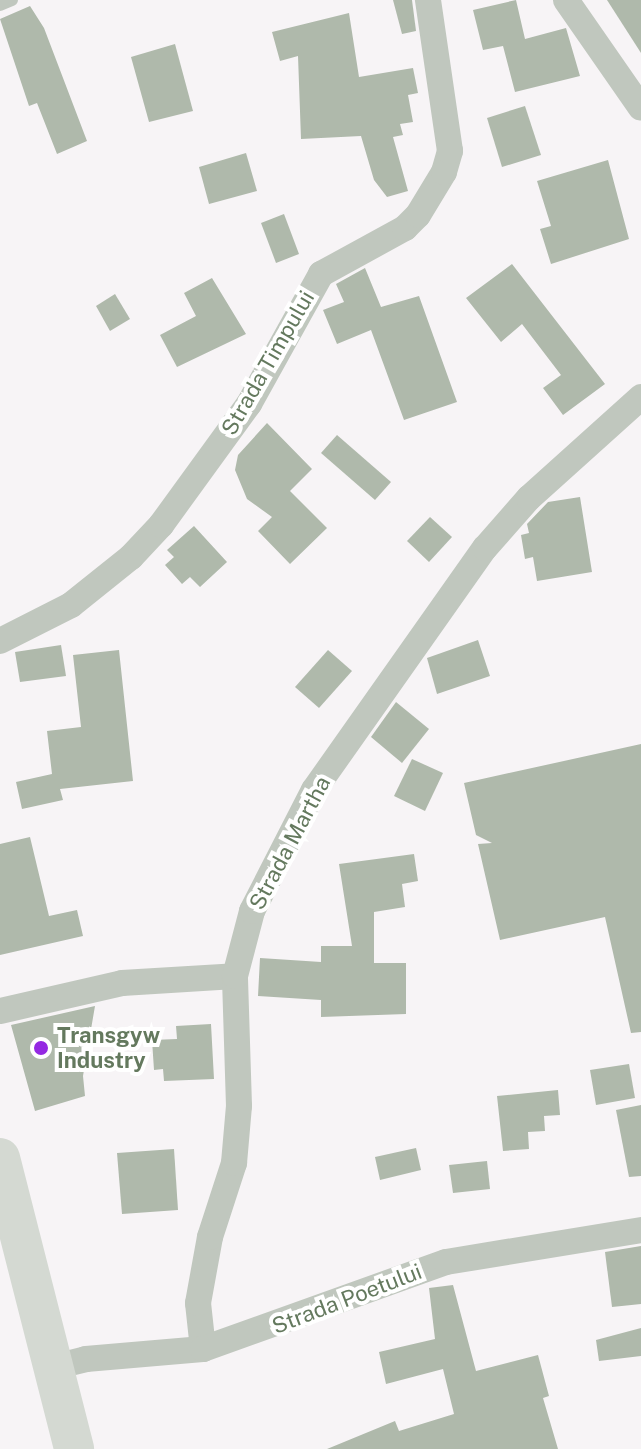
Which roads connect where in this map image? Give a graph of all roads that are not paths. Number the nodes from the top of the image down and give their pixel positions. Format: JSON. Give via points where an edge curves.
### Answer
{"nodes":[{"id":1,"x":12,"y":0,"type":"edge"},
{"id":2,"x":428,"y":0,"type":"edge"},
{"id":3,"x":566,"y":0,"type":"edge"},
{"id":4,"x":0,"y":5,"type":"edge"},
{"id":5,"x":641,"y":108,"type":"edge"},
{"id":6,"x":641,"y":397,"type":"edge"},
{"id":7,"x":0,"y":641,"type":"edge"},
{"id":8,"x":235,"y":976,"type":"junction"},
{"id":9,"x":0,"y":1011,"type":"edge"},
{"id":10,"x":0,"y":1158,"type":"edge"},
{"id":11,"x":641,"y":1230,"type":"edge"},
{"id":12,"x":203,"y":1349,"type":"junction"},
{"id":13,"x":54,"y":1367,"type":"junction"},
{"id":14,"x":74,"y":1449,"type":"edge"}],
"edges":[{"from":1,"to":4,"type":"lane"},
{"from":2,"to":7,"type":"street","name":"Strada Timpului","via":[[450,151],[444,172],[418,215],[405,228],[321,274],[249,404],[161,525],[131,557],[71,605]]},
{"from":3,"to":5,"type":"street"},
{"from":6,"to":8,"type":"street","name":"Strada Martha","via":[[529,498],[485,548],[314,790],[252,911]]},
{"from":8,"to":9,"type":"street","via":[[122,983]]},
{"from":8,"to":12,"type":"street","name":"Strada Martha","via":[[239,1106],[234,1163],[210,1237],[198,1303]]},
{"from":10,"to":13,"type":"main road"},
{"from":11,"to":12,"type":"street","name":"Strada Poetului","via":[[446,1262],[285,1324]]},
{"from":12,"to":13,"type":"street","name":"Strada Poetului","via":[[86,1359]]},
{"from":13,"to":14,"type":"main road"}]}
